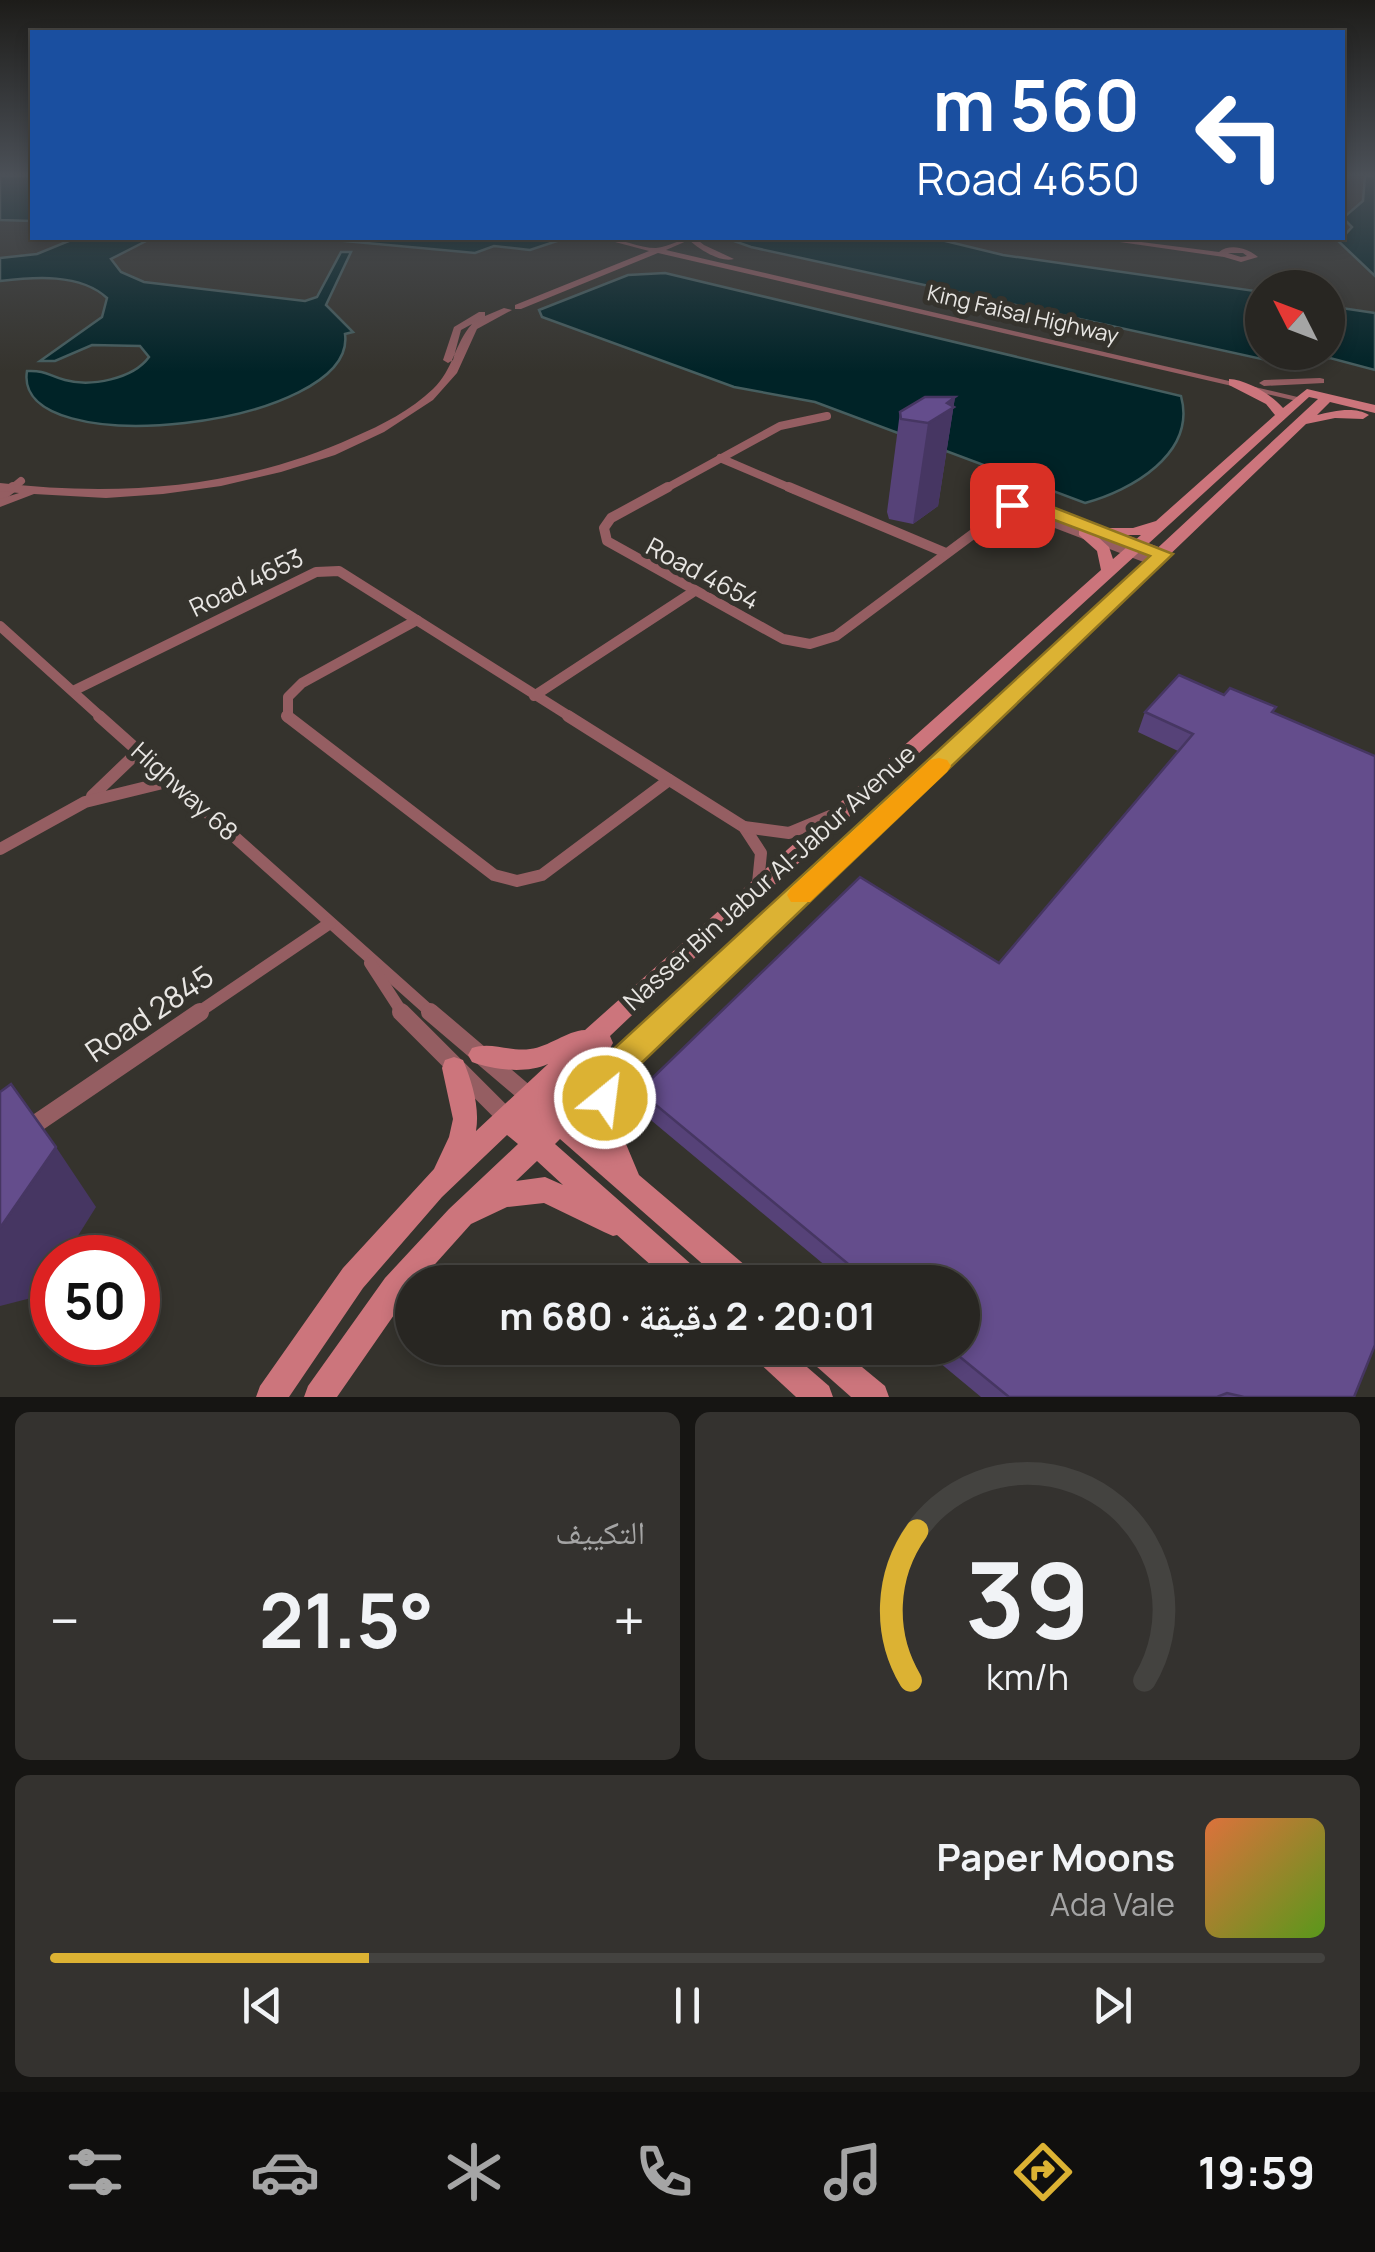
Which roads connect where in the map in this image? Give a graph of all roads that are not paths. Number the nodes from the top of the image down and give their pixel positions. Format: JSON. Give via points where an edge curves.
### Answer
{"nodes":[{"id":1,"x":606,"y":241,"type":"edge"},
{"id":2,"x":627,"y":241,"type":"edge"},
{"id":3,"x":694,"y":241,"type":"edge"},
{"id":4,"x":1126,"y":241,"type":"edge"},
{"id":5,"x":1143,"y":241,"type":"edge"},
{"id":6,"x":1237,"y":241,"type":"edge"},
{"id":7,"x":1248,"y":241,"type":"edge"},
{"id":8,"x":656,"y":245,"type":"edge"},
{"id":9,"x":1226,"y":252,"type":"junction"},
{"id":10,"x":627,"y":257,"type":"junction"},
{"id":11,"x":696,"y":260,"type":"junction"},
{"id":12,"x":738,"y":262,"type":"junction"},
{"id":13,"x":616,"y":269,"type":"junction"},
{"id":14,"x":590,"y":280,"type":"junction"},
{"id":15,"x":510,"y":307,"type":"junction"},
{"id":16,"x":1320,"y":381,"type":"dead end"},
{"id":17,"x":1233,"y":382,"type":"junction"},
{"id":18,"x":1264,"y":383,"type":"junction"},
{"id":19,"x":1304,"y":396,"type":"junction"},
{"id":20,"x":1329,"y":397,"type":"junction"},
{"id":21,"x":1373,"y":412,"type":"edge"},
{"id":22,"x":826,"y":416,"type":"dead end"},
{"id":23,"x":1291,"y":419,"type":"junction"},
{"id":24,"x":720,"y":458,"type":"junction"},
{"id":25,"x":5,"y":488,"type":"edge"},
{"id":26,"x":1003,"y":510,"type":"junction"},
{"id":27,"x":1164,"y":521,"type":"junction"},
{"id":28,"x":1102,"y":531,"type":"junction"},
{"id":29,"x":1084,"y":532,"type":"junction"},
{"id":30,"x":1134,"y":548,"type":"junction"},
{"id":31,"x":946,"y":553,"type":"junction"},
{"id":32,"x":1159,"y":558,"type":"junction"},
{"id":33,"x":1108,"y":570,"type":"junction"},
{"id":34,"x":693,"y":592,"type":"junction"},
{"id":35,"x":417,"y":620,"type":"junction"},
{"id":36,"x":0,"y":626,"type":"edge"},
{"id":37,"x":73,"y":692,"type":"junction"},
{"id":38,"x":534,"y":696,"type":"junction"},
{"id":39,"x":140,"y":751,"type":"junction"},
{"id":40,"x":175,"y":780,"type":"junction"},
{"id":41,"x":669,"y":780,"type":"junction"},
{"id":42,"x":85,"y":802,"type":"junction"},
{"id":43,"x":845,"y":808,"type":"junction"},
{"id":44,"x":744,"y":827,"type":"junction"},
{"id":45,"x":0,"y":849,"type":"edge"},
{"id":46,"x":756,"y":888,"type":"junction"},
{"id":47,"x":330,"y":923,"type":"junction"},
{"id":48,"x":368,"y":959,"type":"junction"},
{"id":49,"x":615,"y":1017,"type":"junction"},
{"id":50,"x":480,"y":1054,"type":"junction"},
{"id":51,"x":617,"y":1066,"type":"junction"},
{"id":52,"x":454,"y":1068,"type":"junction"},
{"id":53,"x":543,"y":1109,"type":"junction"},
{"id":54,"x":507,"y":1118,"type":"junction"},
{"id":55,"x":14,"y":1139,"type":"edge"},
{"id":56,"x":534,"y":1142,"type":"junction"},
{"id":57,"x":433,"y":1188,"type":"junction"},
{"id":58,"x":634,"y":1188,"type":"junction"},
{"id":59,"x":458,"y":1218,"type":"junction"},
{"id":60,"x":624,"y":1226,"type":"junction"},
{"id":61,"x":670,"y":1265,"type":"edge"},
{"id":62,"x":723,"y":1265,"type":"edge"},
{"id":63,"x":783,"y":1365,"type":"edge"},
{"id":64,"x":837,"y":1365,"type":"edge"},
{"id":65,"x":271,"y":1397,"type":"edge"},
{"id":66,"x":319,"y":1397,"type":"edge"},
{"id":67,"x":818,"y":1397,"type":"edge"},
{"id":68,"x":874,"y":1397,"type":"edge"}],
"edges":[{"from":1,"to":10,"type":"street"},
{"from":2,"to":8,"type":"street","name":"King Faisal Highway"},
{"from":3,"to":12,"type":"street"},
{"from":4,"to":9,"type":"street"},
{"from":5,"to":9,"type":"street"},
{"from":6,"to":9,"type":"street"},
{"from":7,"to":9,"type":"street","via":[[1253,259]]},
{"from":8,"to":10,"type":"street"},
{"from":8,"to":11,"type":"street","name":"King Faisal Highway"},
{"from":8,"to":12,"type":"street","name":"King Faisal Highway"},
{"from":8,"to":13,"type":"street"},
{"from":10,"to":14,"type":"street"},
{"from":11,"to":13,"type":"street","via":[[654,258]]},
{"from":11,"to":17,"type":"street","name":"King Faisal Highway"},
{"from":12,"to":18,"type":"street","name":"King Faisal Highway"},
{"from":13,"to":14,"type":"street"},
{"from":14,"to":15,"type":"street"},
{"from":15,"to":25,"type":"street","via":[[457,329],[445,367],[414,399],[332,443],[192,480]]},
{"from":15,"to":25,"type":"street","via":[[474,328],[455,369],[424,401],[330,451],[187,487],[115,493]]},
{"from":16,"to":18,"type":"street"},
{"from":17,"to":19,"type":"street","name":"King Faisal Highway"},
{"from":17,"to":23,"type":"main road"},
{"from":18,"to":19,"type":"street","name":"King Faisal Highway"},
{"from":19,"to":20,"type":"main road","name":"King Faisal Highway"},
{"from":19,"to":23,"type":"main road","name":"Nasser Bin Jabur Al-Jabur Avenue"},
{"from":20,"to":21,"type":"main road","name":"King Faisal Highway"},
{"from":20,"to":21,"type":"main road"},
{"from":20,"to":23,"type":"main road","name":"Nasser Bin Jabur Al-Jabur Avenue"},
{"from":21,"to":23,"type":"main road"},
{"from":22,"to":24,"type":"street","name":"Road 4654","via":[[786,424]]},
{"from":23,"to":27,"type":"main road","name":"Nasser Bin Jabur Al-Jabur Avenue"},
{"from":23,"to":32,"type":"main road","name":"Nasser Bin Jabur Al-Jabur Avenue"},
{"from":24,"to":31,"type":"street"},
{"from":24,"to":34,"type":"street","name":"Road 4654","via":[[604,528],[614,548]]},
{"from":26,"to":28,"type":"street","via":[[1032,506]]},
{"from":26,"to":29,"type":"street","via":[[1024,510]]},
{"from":26,"to":31,"type":"street","name":"Road 4654"},
{"from":27,"to":28,"type":"main road","via":[[1134,532]]},
{"from":27,"to":30,"type":"main road","name":"Nasser Bin Jabur Al-Jabur Avenue"},
{"from":28,"to":30,"type":"street"},
{"from":29,"to":30,"type":"street"},
{"from":29,"to":33,"type":"main road","via":[[1104,550]]},
{"from":30,"to":32,"type":"street"},
{"from":30,"to":33,"type":"main road","name":"Nasser Bin Jabur Al-Jabur Avenue"},
{"from":31,"to":34,"type":"street","name":"Road 4654","via":[[820,643],[782,638]]},
{"from":32,"to":51,"type":"main road","name":"Nasser Bin Jabur Al-Jabur Avenue"},
{"from":33,"to":43,"type":"main road","name":"Nasser Bin Jabur Al-Jabur Avenue"},
{"from":34,"to":38,"type":"street"},
{"from":35,"to":37,"type":"street","name":"Road 4653","via":[[342,572],[320,571]]},
{"from":35,"to":38,"type":"street","name":"Road 4653"},
{"from":35,"to":41,"type":"street","via":[[302,683],[285,712],[494,875],[517,881],[542,875]]},
{"from":36,"to":37,"type":"street","name":"Highway 68"},
{"from":37,"to":39,"type":"street","name":"Highway 68"},
{"from":38,"to":41,"type":"street","name":"Road 4653"},
{"from":39,"to":40,"type":"street","name":"Highway 68"},
{"from":39,"to":42,"type":"street"},
{"from":40,"to":42,"type":"street"},
{"from":40,"to":47,"type":"street","name":"Highway 68"},
{"from":41,"to":44,"type":"street","name":"Road 4653"},
{"from":42,"to":45,"type":"street"},
{"from":43,"to":44,"type":"street","name":"Road 4653","via":[[804,830],[771,834]]},
{"from":43,"to":46,"type":"main road","name":"Nasser Bin Jabur Al-Jabur Avenue"},
{"from":44,"to":46,"type":"street","via":[[759,843],[763,860]]},
{"from":46,"to":49,"type":"main road","name":"Nasser Bin Jabur Al-Jabur Avenue"},
{"from":47,"to":48,"type":"street","name":"Highway 68"},
{"from":47,"to":55,"type":"street","name":"Road 2845"},
{"from":48,"to":50,"type":"street","name":"Highway 68"},
{"from":48,"to":52,"type":"street","name":"Highway 68","via":[[385,994]]},
{"from":49,"to":50,"type":"main road","via":[[532,1060]]},
{"from":49,"to":53,"type":"main road","name":"Nasser Bin Jabur Al-Jabur Avenue"},
{"from":50,"to":53,"type":"street","name":"Highway 68"},
{"from":51,"to":53,"type":"main road","name":"Nasser Bin Jabur Al-Jabur Avenue"},
{"from":51,"to":58,"type":"main road","via":[[604,1116]]},
{"from":52,"to":54,"type":"street","name":"Highway 68"},
{"from":52,"to":57,"type":"main road","via":[[467,1126]]},
{"from":53,"to":54,"type":"main road","name":"Nasser Bin Jabur Al-Jabur Avenue"},
{"from":53,"to":56,"type":"main road","name":"Nasser Bin Jabur Al-Jabur Avenue"},
{"from":53,"to":58,"type":"main road","name":"Highway 68"},
{"from":54,"to":56,"type":"main road","name":"Highway 68"},
{"from":54,"to":57,"type":"main road","name":"Nasser Bin Jabur Al-Jabur Avenue"},
{"from":56,"to":59,"type":"main road","name":"Nasser Bin Jabur Al-Jabur Avenue"},
{"from":56,"to":60,"type":"main road","name":"Highway 68"},
{"from":57,"to":65,"type":"main road","name":"Nasser Bin Jabur Al-Jabur Avenue","via":[[352,1278]]},
{"from":58,"to":62,"type":"main road","name":"Highway 68"},
{"from":59,"to":60,"type":"main road","via":[[505,1195],[545,1190]]},
{"from":59,"to":66,"type":"main road","name":"Nasser Bin Jabur Al-Jabur Avenue","via":[[385,1302]]},
{"from":60,"to":61,"type":"main road","name":"Highway 68"},
{"from":63,"to":67,"type":"main road"},
{"from":64,"to":68,"type":"main road"}]}
